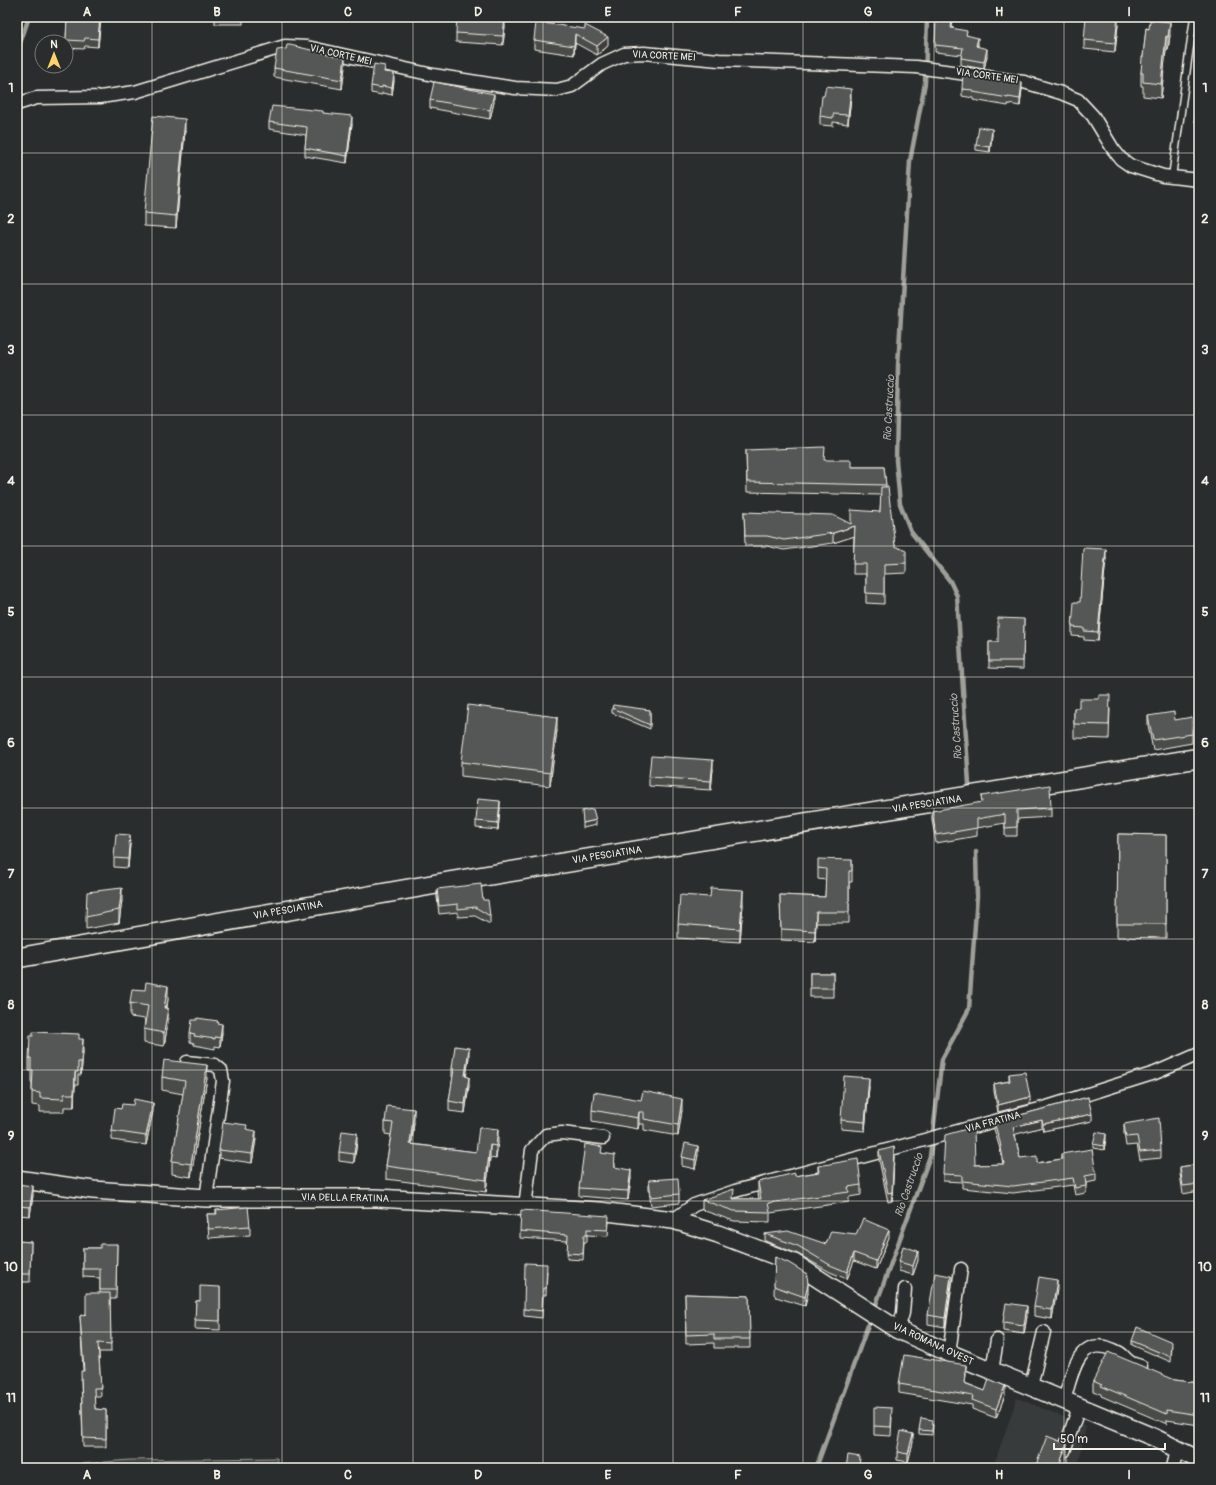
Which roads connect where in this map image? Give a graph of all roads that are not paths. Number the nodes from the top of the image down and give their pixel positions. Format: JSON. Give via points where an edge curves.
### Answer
{"nodes":[{"id":1,"x":1194,"y":17,"type":"edge"},
{"id":2,"x":17,"y":104,"type":"edge"},
{"id":3,"x":1172,"y":177,"type":"junction"},
{"id":4,"x":1199,"y":180,"type":"edge"},
{"id":5,"x":1199,"y":758,"type":"edge"},
{"id":6,"x":17,"y":958,"type":"edge"},
{"id":7,"x":1199,"y":1054,"type":"edge"},
{"id":8,"x":187,"y":1062,"type":"edge"},
{"id":9,"x":603,"y":1138,"type":"dead end"},
{"id":10,"x":17,"y":1179,"type":"edge"},
{"id":11,"x":206,"y":1198,"type":"junction"},
{"id":12,"x":525,"y":1207,"type":"junction"},
{"id":13,"x":673,"y":1220,"type":"junction"},
{"id":14,"x":961,"y":1269,"type":"dead end"},
{"id":15,"x":905,"y":1289,"type":"dead end"},
{"id":16,"x":898,"y":1330,"type":"junction"},
{"id":17,"x":1044,"y":1332,"type":"dead end"},
{"id":18,"x":997,"y":1340,"type":"dead end"},
{"id":19,"x":949,"y":1353,"type":"junction"},
{"id":20,"x":992,"y":1371,"type":"junction"},
{"id":21,"x":1153,"y":1372,"type":"edge"},
{"id":22,"x":1031,"y":1386,"type":"junction"},
{"id":23,"x":1072,"y":1404,"type":"junction"},
{"id":24,"x":1177,"y":1448,"type":"junction"},
{"id":25,"x":1064,"y":1451,"type":"edge"},
{"id":26,"x":1199,"y":1460,"type":"edge"},
{"id":27,"x":1173,"y":1468,"type":"edge"}],
"edges":[{"from":1,"to":3,"type":"lane"},
{"from":2,"to":3,"type":"street","name":"VIA CORTE MEI","via":[[36,98],[100,97],[135,92],[285,46],[307,47],[433,75],[515,88],[557,90],[572,86],[602,64],[624,54],[916,67],[1024,82],[1078,100],[1093,116],[1121,159],[1131,166]]},
{"from":3,"to":4,"type":"street","name":"VIA CORTE MEI"},
{"from":5,"to":6,"type":"main road","name":"VIA PESCIATINA","via":[[455,881]]},
{"from":7,"to":13,"type":"street","name":"VIA FRATINA","via":[[1155,1073],[1048,1107],[735,1191],[694,1204]]},
{"from":8,"to":11,"type":"street","via":[[215,1065],[221,1070],[222,1081]]},
{"from":9,"to":12,"type":"street","via":[[562,1133],[546,1135],[532,1150]]},
{"from":10,"to":11,"type":"street","name":"VIA DELLA FRATINA","via":[[93,1190]]},
{"from":11,"to":12,"type":"street","name":"VIA DELLA FRATINA","via":[[377,1198]]},
{"from":12,"to":13,"type":"street","name":"VIA DELLA FRATINA","via":[[599,1211]]},
{"from":13,"to":16,"type":"street","name":"VIA ROMANA OVEST","via":[[794,1263]]},
{"from":14,"to":19,"type":"street"},
{"from":15,"to":16,"type":"street","via":[[903,1313]]},
{"from":16,"to":19,"type":"street","name":"VIA ROMANA OVEST"},
{"from":17,"to":22,"type":"street"},
{"from":18,"to":20,"type":"street"},
{"from":19,"to":20,"type":"street","name":"VIA ROMANA OVEST"},
{"from":20,"to":22,"type":"street","name":"VIA ROMANA OVEST"},
{"from":21,"to":23,"type":"street","via":[[1128,1361],[1118,1352],[1097,1345],[1087,1348],[1078,1357]]},
{"from":22,"to":23,"type":"street","name":"VIA ROMANA OVEST"},
{"from":23,"to":24,"type":"street","name":"VIA ROMANA OVEST"},
{"from":23,"to":25,"type":"street"},
{"from":24,"to":26,"type":"street","name":"VIA ROMANA OVEST"},
{"from":24,"to":27,"type":"street"}]}
